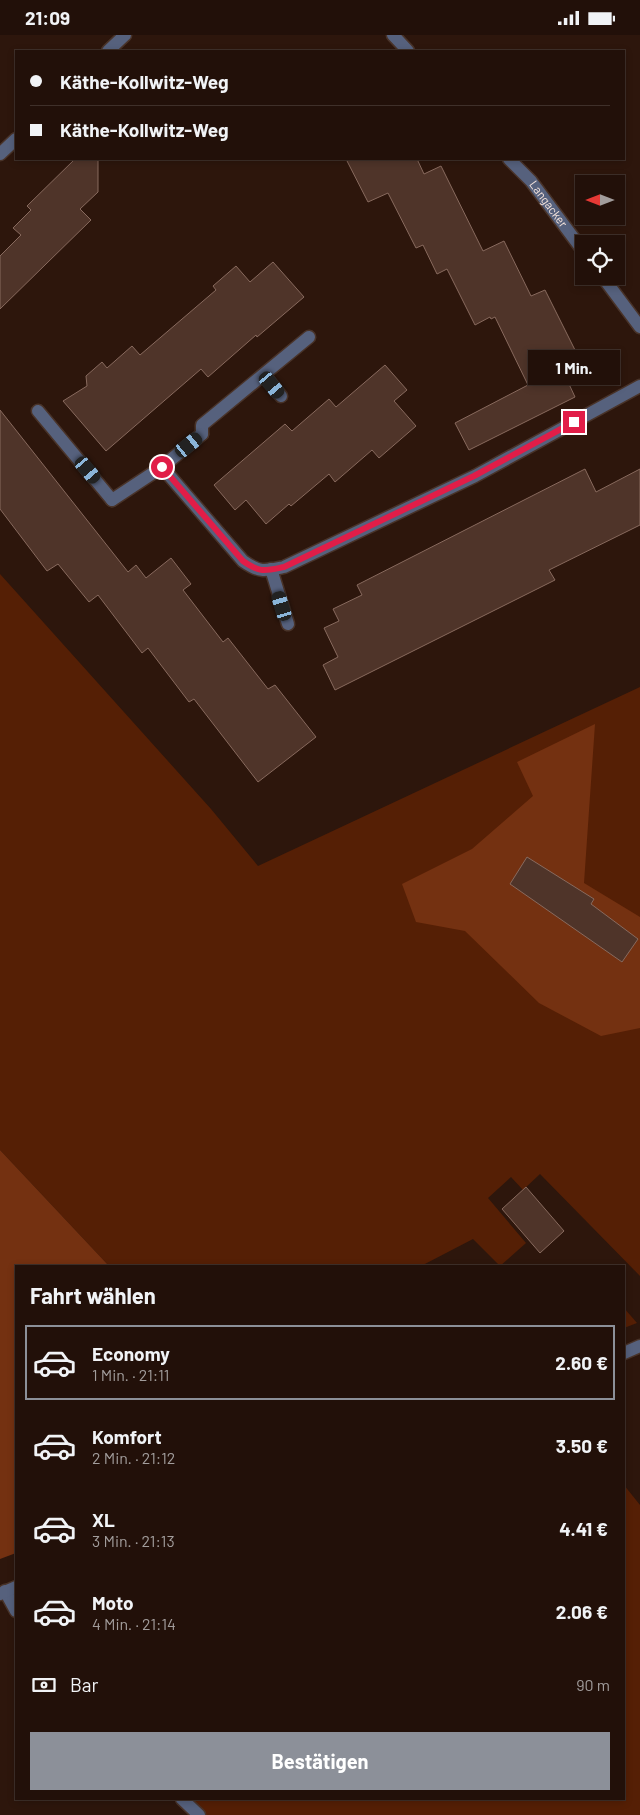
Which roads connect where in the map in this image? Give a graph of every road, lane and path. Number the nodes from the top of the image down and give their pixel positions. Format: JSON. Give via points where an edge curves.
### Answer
{"nodes":[{"id":1,"x":125,"y":35,"type":"edge"},
{"id":2,"x":393,"y":35,"type":"edge"},
{"id":3,"x":109,"y":50,"type":"edge"},
{"id":4,"x":407,"y":50,"type":"edge"},
{"id":5,"x":15,"y":140,"type":"edge"},
{"id":6,"x":0,"y":154,"type":"edge"},
{"id":7,"x":510,"y":160,"type":"edge"},
{"id":8,"x":575,"y":240,"type":"edge"},
{"id":9,"x":609,"y":285,"type":"edge"},
{"id":10,"x":640,"y":327,"type":"edge"},
{"id":11,"x":309,"y":337,"type":"dead end"},
{"id":12,"x":264,"y":375,"type":"junction"},
{"id":13,"x":640,"y":386,"type":"edge"},
{"id":14,"x":281,"y":396,"type":"dead end"},
{"id":15,"x":38,"y":411,"type":"dead end"},
{"id":16,"x":162,"y":467,"type":"junction"},
{"id":17,"x":271,"y":569,"type":"junction"},
{"id":18,"x":288,"y":624,"type":"dead end"},
{"id":19,"x":640,"y":1346,"type":"edge"},
{"id":20,"x":625,"y":1353,"type":"edge"},
{"id":21,"x":7,"y":1591,"type":"edge"},
{"id":22,"x":15,"y":1609,"type":"edge"},
{"id":23,"x":183,"y":1800,"type":"edge"},
{"id":24,"x":199,"y":1815,"type":"edge"}],
"edges":[{"from":1,"to":3,"type":"street"},
{"from":2,"to":4,"type":"street"},
{"from":5,"to":6,"type":"street"},
{"from":7,"to":8,"type":"street","name":"Langacker","via":[[531,181]]},
{"from":9,"to":10,"type":"street"},
{"from":11,"to":12,"type":"street"},
{"from":12,"to":14,"type":"street"},
{"from":12,"to":16,"type":"street","via":[[202,425],[202,434]]},
{"from":13,"to":17,"type":"street","via":[[474,476],[284,567]]},
{"from":15,"to":16,"type":"street","via":[[112,500]]},
{"from":16,"to":17,"type":"street","via":[[243,561],[256,570]]},
{"from":17,"to":18,"type":"street"},
{"from":19,"to":20,"type":"street"},
{"from":21,"to":22,"type":"street"},
{"from":23,"to":24,"type":"street"}]}
